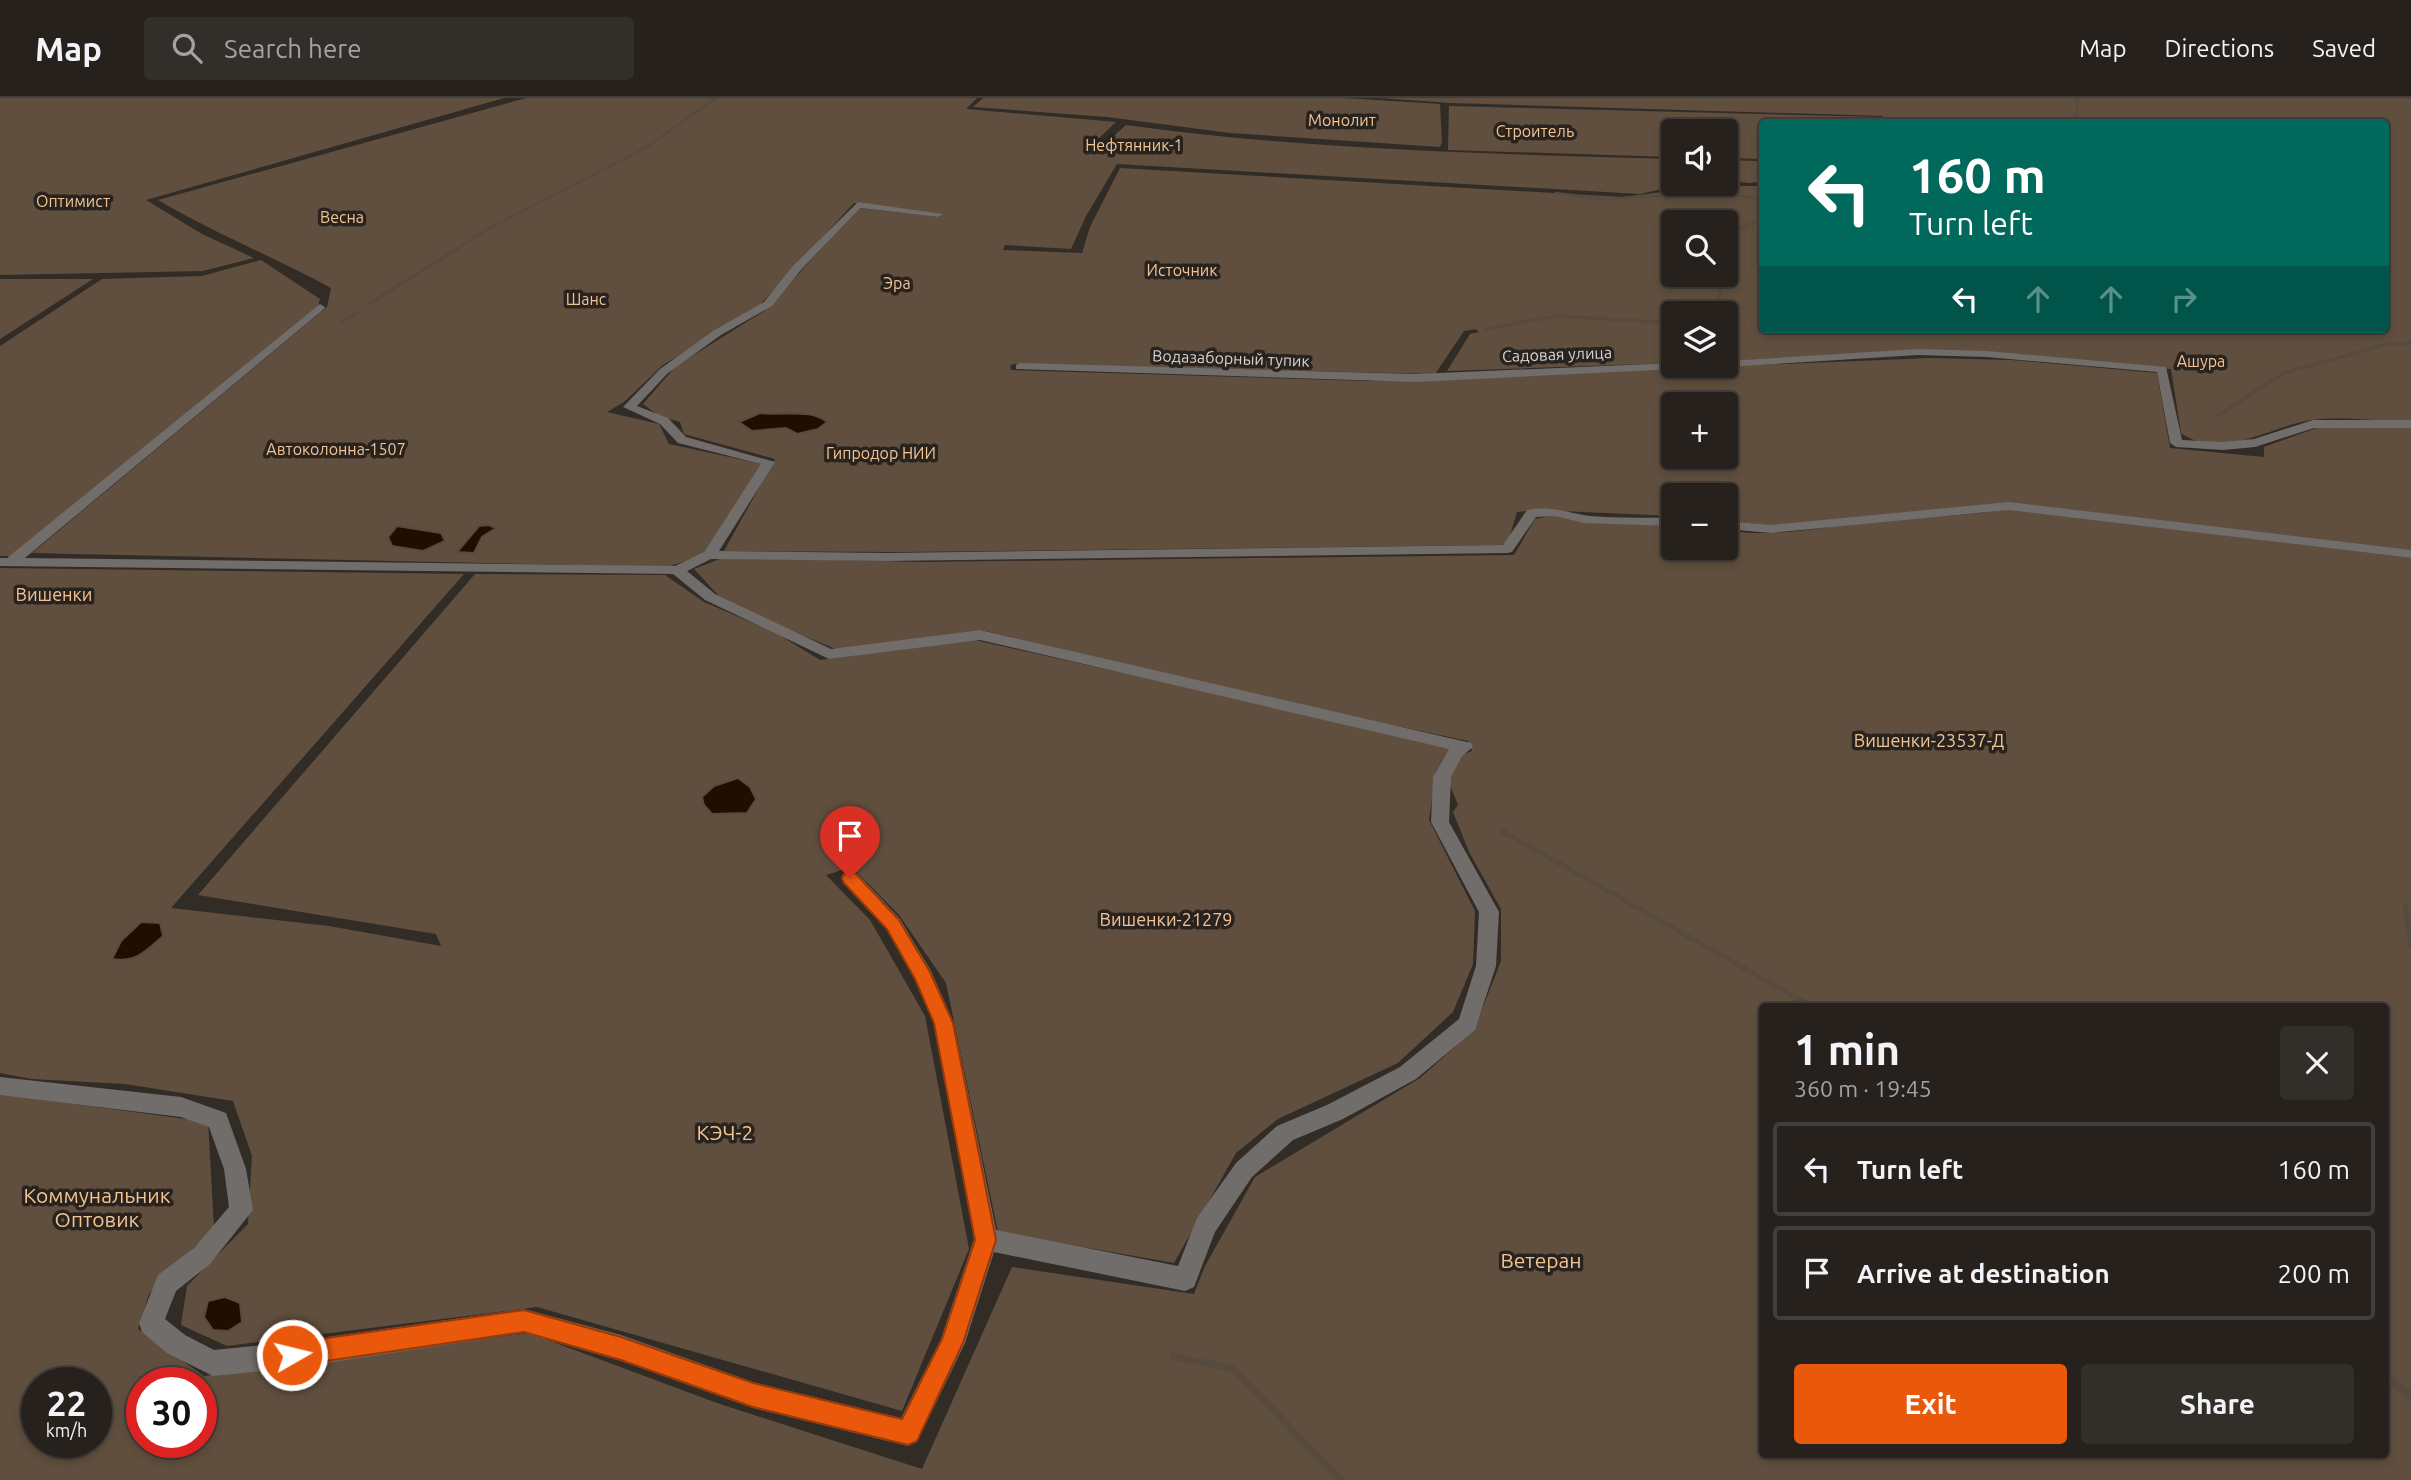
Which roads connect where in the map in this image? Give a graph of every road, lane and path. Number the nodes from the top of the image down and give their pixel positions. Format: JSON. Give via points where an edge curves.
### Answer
{"nodes":[{"id":1,"x":937,"y":214,"type":"dead end"},
{"id":2,"x":320,"y":307,"type":"dead end"},
{"id":3,"x":1738,"y":363,"type":"edge"},
{"id":4,"x":1020,"y":367,"type":"dead end"},
{"id":5,"x":1661,"y":367,"type":"edge"},
{"id":6,"x":1440,"y":376,"type":"joint"},
{"id":7,"x":2411,"y":424,"type":"edge"},
{"id":8,"x":1661,"y":522,"type":"edge"},
{"id":9,"x":1738,"y":526,"type":"edge"},
{"id":10,"x":2411,"y":554,"type":"edge"},
{"id":11,"x":709,"y":555,"type":"junction"},
{"id":12,"x":5,"y":562,"type":"edge"},
{"id":13,"x":677,"y":570,"type":"junction"},
{"id":14,"x":850,"y":878,"type":"dead end"},
{"id":15,"x":0,"y":1086,"type":"edge"},
{"id":16,"x":986,"y":1240,"type":"junction"}],
"edges":[{"from":1,"to":11,"type":"street","via":[[858,205],[768,304],[717,333],[664,372],[629,407],[664,421],[682,440],[769,462]]},
{"from":2,"to":12,"type":"street"},
{"from":3,"to":7,"type":"street","via":[[1918,352],[2162,369],[2176,443],[2255,443],[2313,424]]},
{"from":4,"to":6,"type":"street","name":"Водазаборный тупик"},
{"from":5,"to":6,"type":"street","name":"Садовая улица"},
{"from":8,"to":11,"type":"street","via":[[1532,513],[1507,549]]},
{"from":9,"to":10,"type":"street","via":[[1771,529],[2009,506]]},
{"from":11,"to":13,"type":"street"},
{"from":12,"to":13,"type":"street"},
{"from":13,"to":16,"type":"street","via":[[710,597],[830,654],[980,635],[1465,747],[1456,752],[1442,777],[1440,822],[1489,912],[1486,966],[1468,1024],[1408,1073],[1286,1133],[1244,1170],[1205,1226],[1185,1279]]},
{"from":14,"to":16,"type":"street","via":[[893,924],[944,1023]]},
{"from":15,"to":16,"type":"street","via":[[181,1108],[218,1120],[235,1169],[241,1210],[202,1256],[167,1283],[151,1323],[176,1344],[213,1363],[524,1321],[621,1348],[753,1395],[908,1433],[952,1343]]}]}
